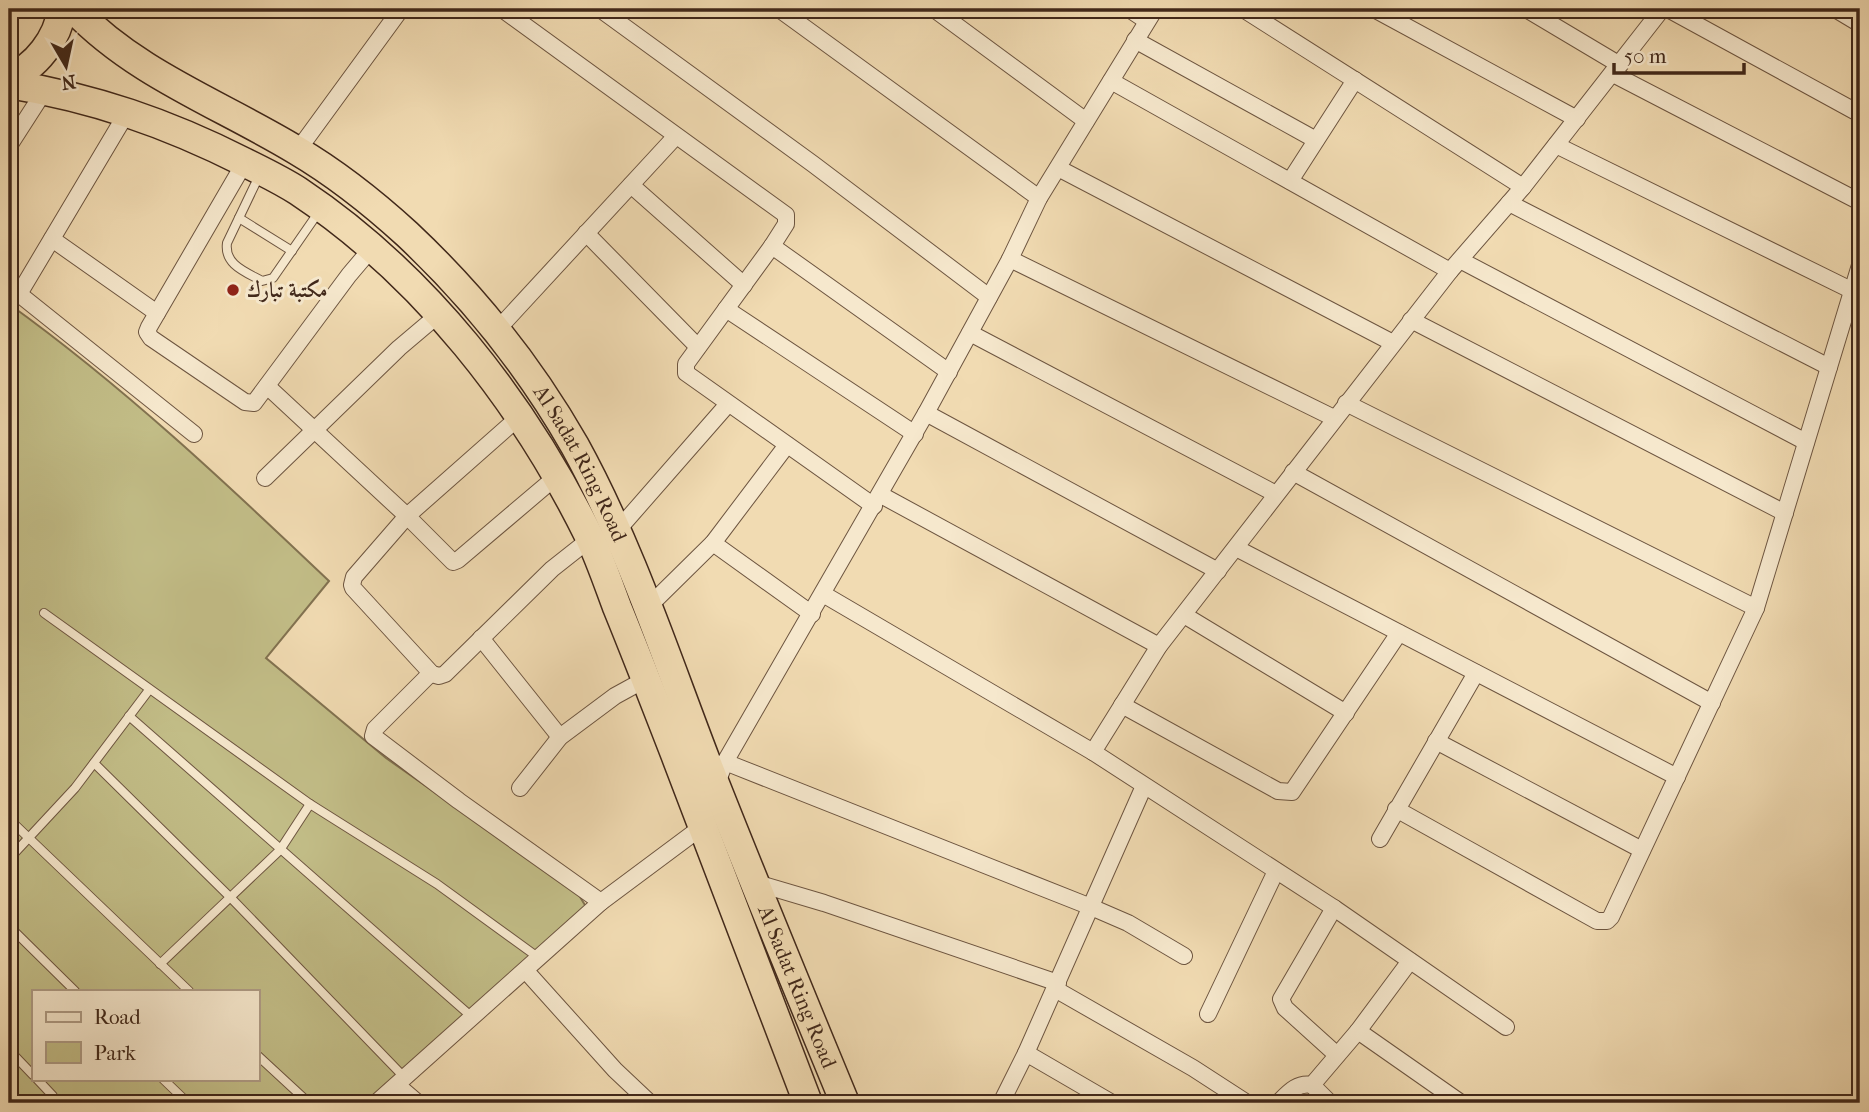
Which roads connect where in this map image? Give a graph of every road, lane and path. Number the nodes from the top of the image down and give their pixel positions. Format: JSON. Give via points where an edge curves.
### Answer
{"nodes":[{"id":1,"x":61,"y":9,"type":"edge"},
{"id":2,"x":74,"y":9,"type":"edge"},
{"id":3,"x":401,"y":9,"type":"edge"},
{"id":4,"x":502,"y":9,"type":"edge"},
{"id":5,"x":600,"y":9,"type":"edge"},
{"id":6,"x":779,"y":9,"type":"edge"},
{"id":7,"x":934,"y":9,"type":"edge"},
{"id":8,"x":1129,"y":9,"type":"edge"},
{"id":9,"x":1242,"y":9,"type":"edge"},
{"id":10,"x":1374,"y":9,"type":"edge"},
{"id":11,"x":1526,"y":9,"type":"edge"},
{"id":12,"x":1662,"y":9,"type":"edge"},
{"id":13,"x":1835,"y":9,"type":"edge"},
{"id":14,"x":1151,"y":15,"type":"edge"},
{"id":15,"x":1860,"y":24,"type":"edge"},
{"id":16,"x":1135,"y":40,"type":"junction"},
{"id":17,"x":1616,"y":69,"type":"junction"},
{"id":18,"x":9,"y":77,"type":"edge"},
{"id":19,"x":1355,"y":80,"type":"junction"},
{"id":20,"x":1111,"y":81,"type":"junction"},
{"id":21,"x":9,"y":84,"type":"edge"},
{"id":22,"x":183,"y":89,"type":"junction"},
{"id":23,"x":45,"y":90,"type":"junction"},
{"id":24,"x":128,"y":111,"type":"junction"},
{"id":25,"x":1860,"y":114,"type":"edge"},
{"id":26,"x":1577,"y":119,"type":"junction"},
{"id":27,"x":1086,"y":121,"type":"junction"},
{"id":28,"x":169,"y":127,"type":"junction"},
{"id":29,"x":676,"y":136,"type":"junction"},
{"id":30,"x":1316,"y":140,"type":"junction"},
{"id":31,"x":1556,"y":145,"type":"junction"},
{"id":32,"x":9,"y":146,"type":"edge"},
{"id":33,"x":298,"y":150,"type":"junction"},
{"id":34,"x":253,"y":166,"type":"junction"},
{"id":35,"x":1058,"y":168,"type":"junction"},
{"id":36,"x":1290,"y":181,"type":"junction"},
{"id":37,"x":631,"y":185,"type":"junction"},
{"id":38,"x":1524,"y":187,"type":"junction"},
{"id":39,"x":1039,"y":198,"type":"junction"},
{"id":40,"x":1860,"y":202,"type":"edge"},
{"id":41,"x":1509,"y":203,"type":"junction"},
{"id":42,"x":321,"y":208,"type":"junction"},
{"id":43,"x":239,"y":218,"type":"junction"},
{"id":44,"x":586,"y":233,"type":"junction"},
{"id":45,"x":52,"y":239,"type":"junction"},
{"id":46,"x":772,"y":246,"type":"junction"},
{"id":47,"x":371,"y":249,"type":"junction"},
{"id":48,"x":292,"y":251,"type":"junction"},
{"id":49,"x":1010,"y":259,"type":"junction"},
{"id":50,"x":1455,"y":265,"type":"junction"},
{"id":51,"x":1860,"y":265,"type":"edge"},
{"id":52,"x":744,"y":285,"type":"junction"},
{"id":53,"x":14,"y":290,"type":"edge"},
{"id":54,"x":1853,"y":291,"type":"junction"},
{"id":55,"x":989,"y":297,"type":"junction"},
{"id":56,"x":726,"y":309,"type":"junction"},
{"id":57,"x":157,"y":313,"type":"junction"},
{"id":58,"x":438,"y":314,"type":"junction"},
{"id":59,"x":1411,"y":320,"type":"junction"},
{"id":60,"x":497,"y":330,"type":"junction"},
{"id":61,"x":970,"y":333,"type":"junction"},
{"id":62,"x":1393,"y":343,"type":"junction"},
{"id":63,"x":698,"y":347,"type":"junction"},
{"id":64,"x":1829,"y":367,"type":"junction"},
{"id":65,"x":949,"y":372,"type":"junction"},
{"id":66,"x":267,"y":386,"type":"junction"},
{"id":67,"x":1346,"y":403,"type":"junction"},
{"id":68,"x":728,"y":404,"type":"junction"},
{"id":69,"x":926,"y":413,"type":"junction"},
{"id":70,"x":519,"y":416,"type":"junction"},
{"id":71,"x":1334,"y":418,"type":"junction"},
{"id":72,"x":314,"y":430,"type":"junction"},
{"id":73,"x":194,"y":434,"type":"dead end"},
{"id":74,"x":915,"y":434,"type":"junction"},
{"id":75,"x":1806,"y":442,"type":"junction"},
{"id":76,"x":787,"y":445,"type":"junction"},
{"id":77,"x":1293,"y":472,"type":"junction"},
{"id":78,"x":557,"y":476,"type":"junction"},
{"id":79,"x":265,"y":478,"type":"dead end"},
{"id":80,"x":1276,"y":494,"type":"junction"},
{"id":81,"x":877,"y":501,"type":"junction"},
{"id":82,"x":1785,"y":513,"type":"junction"},
{"id":83,"x":407,"y":516,"type":"junction"},
{"id":84,"x":603,"y":536,"type":"junction"},
{"id":85,"x":713,"y":543,"type":"junction"},
{"id":86,"x":1236,"y":548,"type":"junction"},
{"id":87,"x":1218,"y":571,"type":"junction"},
{"id":88,"x":823,"y":594,"type":"junction"},
{"id":89,"x":647,"y":608,"type":"junction"},
{"id":90,"x":1756,"y":608,"type":"junction"},
{"id":91,"x":44,"y":613,"type":"dead end"},
{"id":92,"x":812,"y":614,"type":"junction"},
{"id":93,"x":1184,"y":615,"type":"junction"},
{"id":94,"x":1399,"y":633,"type":"junction"},
{"id":95,"x":481,"y":638,"type":"junction"},
{"id":96,"x":1159,"y":646,"type":"junction"},
{"id":97,"x":430,"y":673,"type":"junction"},
{"id":98,"x":1476,"y":673,"type":"junction"},
{"id":99,"x":646,"y":679,"type":"junction"},
{"id":100,"x":149,"y":690,"type":"junction"},
{"id":101,"x":1712,"y":703,"type":"junction"},
{"id":102,"x":1122,"y":705,"type":"junction"},
{"id":103,"x":1346,"y":713,"type":"junction"},
{"id":104,"x":129,"y":716,"type":"junction"},
{"id":105,"x":560,"y":737,"type":"junction"},
{"id":106,"x":1436,"y":741,"type":"junction"},
{"id":107,"x":1093,"y":752,"type":"junction"},
{"id":108,"x":94,"y":763,"type":"junction"},
{"id":109,"x":721,"y":774,"type":"junction"},
{"id":110,"x":1677,"y":777,"type":"junction"},
{"id":111,"x":1144,"y":786,"type":"junction"},
{"id":112,"x":520,"y":788,"type":"dead end"},
{"id":113,"x":310,"y":804,"type":"junction"},
{"id":114,"x":1396,"y":809,"type":"junction"},
{"id":115,"x":9,"y":820,"type":"edge"},
{"id":116,"x":703,"y":826,"type":"junction"},
{"id":117,"x":27,"y":839,"type":"junction"},
{"id":118,"x":1380,"y":839,"type":"dead end"},
{"id":119,"x":280,"y":850,"type":"junction"},
{"id":120,"x":1642,"y":850,"type":"junction"},
{"id":121,"x":9,"y":859,"type":"edge"},
{"id":122,"x":1276,"y":871,"type":"junction"},
{"id":123,"x":754,"y":882,"type":"junction"},
{"id":124,"x":231,"y":898,"type":"junction"},
{"id":125,"x":601,"y":902,"type":"junction"},
{"id":126,"x":1091,"y":907,"type":"junction"},
{"id":127,"x":1334,"y":908,"type":"junction"},
{"id":128,"x":9,"y":926,"type":"edge"},
{"id":129,"x":1184,"y":956,"type":"dead end"},
{"id":130,"x":539,"y":958,"type":"junction"},
{"id":131,"x":1410,"y":961,"type":"junction"},
{"id":132,"x":160,"y":964,"type":"junction"},
{"id":133,"x":526,"y":971,"type":"junction"},
{"id":134,"x":1056,"y":986,"type":"junction"},
{"id":135,"x":74,"y":990,"type":"edge"},
{"id":136,"x":188,"y":990,"type":"edge"},
{"id":137,"x":1208,"y":1014,"type":"dead end"},
{"id":138,"x":472,"y":1017,"type":"junction"},
{"id":139,"x":1506,"y":1027,"type":"dead end"},
{"id":140,"x":1358,"y":1031,"type":"junction"},
{"id":141,"x":9,"y":1050,"type":"edge"},
{"id":142,"x":1026,"y":1053,"type":"junction"},
{"id":143,"x":1337,"y":1055,"type":"junction"},
{"id":144,"x":259,"y":1057,"type":"edge"},
{"id":145,"x":32,"y":1074,"type":"edge"},
{"id":146,"x":38,"y":1080,"type":"edge"},
{"id":147,"x":164,"y":1080,"type":"edge"},
{"id":148,"x":400,"y":1081,"type":"junction"},
{"id":149,"x":1312,"y":1085,"type":"junction"},
{"id":150,"x":822,"y":1100,"type":"edge"},
{"id":151,"x":52,"y":1103,"type":"edge"},
{"id":152,"x":188,"y":1103,"type":"edge"},
{"id":153,"x":309,"y":1103,"type":"edge"},
{"id":154,"x":376,"y":1103,"type":"edge"},
{"id":155,"x":418,"y":1103,"type":"edge"},
{"id":156,"x":650,"y":1103,"type":"edge"},
{"id":157,"x":1001,"y":1103,"type":"edge"},
{"id":158,"x":1112,"y":1103,"type":"edge"},
{"id":159,"x":1247,"y":1103,"type":"edge"},
{"id":160,"x":1278,"y":1103,"type":"edge"},
{"id":161,"x":1331,"y":1103,"type":"edge"},
{"id":162,"x":1461,"y":1103,"type":"edge"}],
"edges":[{"from":1,"to":18,"type":"highway","via":[[54,36],[39,57]]},
{"from":2,"to":22,"type":"highway","name":"Al Sadat Ring Road","via":[[134,60]]},
{"from":3,"to":33,"type":"street"},
{"from":4,"to":29,"type":"street"},
{"from":5,"to":55,"type":"street"},
{"from":6,"to":39,"type":"street"},
{"from":7,"to":27,"type":"street"},
{"from":8,"to":14,"type":"street"},
{"from":9,"to":19,"type":"street"},
{"from":10,"to":26,"type":"street"},
{"from":11,"to":17,"type":"street"},
{"from":12,"to":17,"type":"street"},
{"from":12,"to":25,"type":"street"},
{"from":13,"to":15,"type":"street"},
{"from":14,"to":16,"type":"street"},
{"from":16,"to":20,"type":"street"},
{"from":16,"to":30,"type":"street"},
{"from":17,"to":26,"type":"street"},
{"from":17,"to":40,"type":"street"},
{"from":19,"to":30,"type":"street"},
{"from":19,"to":38,"type":"street"},
{"from":20,"to":27,"type":"street"},
{"from":20,"to":36,"type":"street"},
{"from":21,"to":23,"type":"highway","name":"Al Sadat Ring Road"},
{"from":22,"to":28,"type":"highway","via":[[169,93],[160,107]]},
{"from":22,"to":33,"type":"highway","name":"Al Sadat Ring Road"},
{"from":23,"to":24,"type":"highway","name":"Al Sadat Ring Road"},
{"from":23,"to":32,"type":"street"},
{"from":24,"to":28,"type":"highway","name":"Al Sadat Ring Road"},
{"from":24,"to":45,"type":"street"},
{"from":26,"to":31,"type":"street"},
{"from":27,"to":35,"type":"street"},
{"from":28,"to":34,"type":"highway","name":"Al Sadat Ring Road"},
{"from":29,"to":37,"type":"street"},
{"from":29,"to":46,"type":"street","via":[[786,215],[786,224]]},
{"from":30,"to":36,"type":"street"},
{"from":31,"to":38,"type":"street"},
{"from":31,"to":54,"type":"street"},
{"from":33,"to":60,"type":"highway","name":"Al Sadat Ring Road","via":[[405,232]]},
{"from":34,"to":42,"type":"highway","name":"Al Sadat Ring Road"},
{"from":34,"to":43,"type":"lane"},
{"from":34,"to":57,"type":"street"},
{"from":35,"to":39,"type":"street"},
{"from":35,"to":62,"type":"street"},
{"from":36,"to":50,"type":"street"},
{"from":37,"to":44,"type":"street"},
{"from":37,"to":52,"type":"street"},
{"from":38,"to":41,"type":"street"},
{"from":39,"to":49,"type":"street"},
{"from":41,"to":50,"type":"street"},
{"from":41,"to":64,"type":"street"},
{"from":42,"to":47,"type":"highway","name":"Al Sadat Ring Road"},
{"from":42,"to":48,"type":"lane"},
{"from":43,"to":48,"type":"lane"},
{"from":43,"to":48,"type":"lane","via":[[227,243],[231,263],[266,281]]},
{"from":44,"to":60,"type":"street"},
{"from":44,"to":63,"type":"street"},
{"from":45,"to":53,"type":"street"},
{"from":45,"to":57,"type":"street"},
{"from":46,"to":52,"type":"street"},
{"from":46,"to":65,"type":"street"},
{"from":47,"to":58,"type":"highway","name":"Al Sadat Ring Road"},
{"from":47,"to":66,"type":"street"},
{"from":49,"to":55,"type":"street"},
{"from":49,"to":71,"type":"street"},
{"from":50,"to":59,"type":"street"},
{"from":50,"to":75,"type":"street"},
{"from":51,"to":54,"type":"street"},
{"from":52,"to":56,"type":"street"},
{"from":53,"to":73,"type":"street"},
{"from":54,"to":64,"type":"street"},
{"from":55,"to":61,"type":"street"},
{"from":56,"to":63,"type":"street"},
{"from":56,"to":74,"type":"street"},
{"from":57,"to":66,"type":"street","via":[[148,334],[245,402],[254,403]]},
{"from":58,"to":70,"type":"highway","name":"Al Sadat Ring Road"},
{"from":58,"to":72,"type":"street"},
{"from":59,"to":62,"type":"street"},
{"from":59,"to":82,"type":"street"},
{"from":60,"to":84,"type":"highway","name":"Al Sadat Ring Road","via":[[563,427],[597,489]]},
{"from":61,"to":65,"type":"street"},
{"from":61,"to":80,"type":"street"},
{"from":62,"to":67,"type":"street"},
{"from":63,"to":68,"type":"street","via":[[686,364],[686,373]]},
{"from":64,"to":75,"type":"street"},
{"from":65,"to":69,"type":"street"},
{"from":66,"to":72,"type":"street"},
{"from":67,"to":71,"type":"street"},
{"from":67,"to":90,"type":"street"},
{"from":68,"to":76,"type":"street"},
{"from":68,"to":84,"type":"street"},
{"from":69,"to":74,"type":"street"},
{"from":69,"to":87,"type":"street"},
{"from":70,"to":78,"type":"highway","name":"Al Sadat Ring Road"},
{"from":70,"to":83,"type":"street"},
{"from":71,"to":77,"type":"street"},
{"from":72,"to":79,"type":"street"},
{"from":72,"to":83,"type":"street"},
{"from":74,"to":81,"type":"street"},
{"from":75,"to":82,"type":"street"},
{"from":76,"to":81,"type":"street"},
{"from":76,"to":85,"type":"street"},
{"from":77,"to":80,"type":"street"},
{"from":77,"to":101,"type":"street"},
{"from":78,"to":83,"type":"street","via":[[455,561]]},
{"from":78,"to":84,"type":"highway","name":"Al Sadat Ring Road"},
{"from":80,"to":86,"type":"street"},
{"from":81,"to":88,"type":"street"},
{"from":81,"to":96,"type":"street"},
{"from":82,"to":90,"type":"street"},
{"from":83,"to":97,"type":"street","via":[[352,584]]},
{"from":84,"to":89,"type":"highway","name":"Al Sadat Ring Road"},
{"from":84,"to":95,"type":"street","via":[[552,569]]},
{"from":84,"to":99,"type":"highway","name":"Al Sadat Ring Road"},
{"from":85,"to":89,"type":"street"},
{"from":85,"to":92,"type":"street"},
{"from":86,"to":87,"type":"street"},
{"from":86,"to":94,"type":"street"},
{"from":87,"to":93,"type":"street"},
{"from":88,"to":92,"type":"street"},
{"from":88,"to":107,"type":"street"},
{"from":89,"to":109,"type":"highway","name":"Al Sadat Ring Road"},
{"from":90,"to":101,"type":"street"},
{"from":91,"to":100,"type":"lane"},
{"from":92,"to":109,"type":"street"},
{"from":93,"to":96,"type":"street"},
{"from":93,"to":103,"type":"street"},
{"from":94,"to":98,"type":"street"},
{"from":94,"to":103,"type":"street"},
{"from":95,"to":97,"type":"street","via":[[446,674]]},
{"from":95,"to":105,"type":"street"},
{"from":96,"to":102,"type":"street"},
{"from":97,"to":125,"type":"street","via":[[373,736]]},
{"from":98,"to":106,"type":"street"},
{"from":98,"to":110,"type":"street"},
{"from":99,"to":105,"type":"street"},
{"from":99,"to":116,"type":"highway","name":"Al Sadat Ring Road"},
{"from":100,"to":104,"type":"lane"},
{"from":100,"to":113,"type":"lane"},
{"from":101,"to":110,"type":"street"},
{"from":102,"to":103,"type":"street","via":[[1287,794],[1295,790]]},
{"from":102,"to":107,"type":"street"},
{"from":104,"to":108,"type":"lane"},
{"from":104,"to":119,"type":"lane"},
{"from":105,"to":112,"type":"street"},
{"from":106,"to":114,"type":"street"},
{"from":106,"to":120,"type":"street"},
{"from":107,"to":111,"type":"street"},
{"from":108,"to":117,"type":"lane"},
{"from":108,"to":124,"type":"lane"},
{"from":109,"to":123,"type":"highway","name":"Al Sadat Ring Road"},
{"from":109,"to":126,"type":"street"},
{"from":110,"to":120,"type":"street"},
{"from":111,"to":122,"type":"street"},
{"from":111,"to":126,"type":"street"},
{"from":113,"to":119,"type":"lane"},
{"from":113,"to":130,"type":"lane","via":[[437,884]]},
{"from":114,"to":118,"type":"street"},
{"from":114,"to":120,"type":"street","via":[[1601,923],[1611,917]]},
{"from":115,"to":117,"type":"lane"},
{"from":116,"to":125,"type":"street"},
{"from":116,"to":150,"type":"highway","name":"Al Sadat Ring Road"},
{"from":117,"to":121,"type":"lane"},
{"from":117,"to":132,"type":"lane"},
{"from":119,"to":124,"type":"lane"},
{"from":119,"to":138,"type":"lane"},
{"from":122,"to":127,"type":"street"},
{"from":122,"to":137,"type":"street"},
{"from":123,"to":134,"type":"street"},
{"from":123,"to":150,"type":"highway","name":"Al Sadat Ring Road"},
{"from":124,"to":132,"type":"lane"},
{"from":124,"to":148,"type":"lane"},
{"from":125,"to":130,"type":"street"},
{"from":126,"to":129,"type":"street"},
{"from":126,"to":134,"type":"street"},
{"from":127,"to":131,"type":"street"},
{"from":127,"to":143,"type":"street","via":[[1281,999],[1284,1008]]},
{"from":128,"to":135,"type":"lane"},
{"from":130,"to":133,"type":"street"},
{"from":131,"to":139,"type":"street"},
{"from":131,"to":140,"type":"street"},
{"from":132,"to":136,"type":"lane"},
{"from":133,"to":138,"type":"street"},
{"from":133,"to":156,"type":"street"},
{"from":134,"to":142,"type":"street"},
{"from":134,"to":159,"type":"street"},
{"from":138,"to":148,"type":"street"},
{"from":140,"to":143,"type":"street"},
{"from":140,"to":162,"type":"street"},
{"from":141,"to":145,"type":"lane"},
{"from":142,"to":157,"type":"street"},
{"from":142,"to":158,"type":"street"},
{"from":143,"to":149,"type":"street"},
{"from":144,"to":153,"type":"lane"},
{"from":146,"to":151,"type":"lane","via":[[53,1096]]},
{"from":147,"to":152,"type":"lane"},
{"from":148,"to":154,"type":"street"},
{"from":148,"to":155,"type":"street"},
{"from":149,"to":160,"type":"street","via":[[1296,1087]]},
{"from":149,"to":161,"type":"street"}]}
